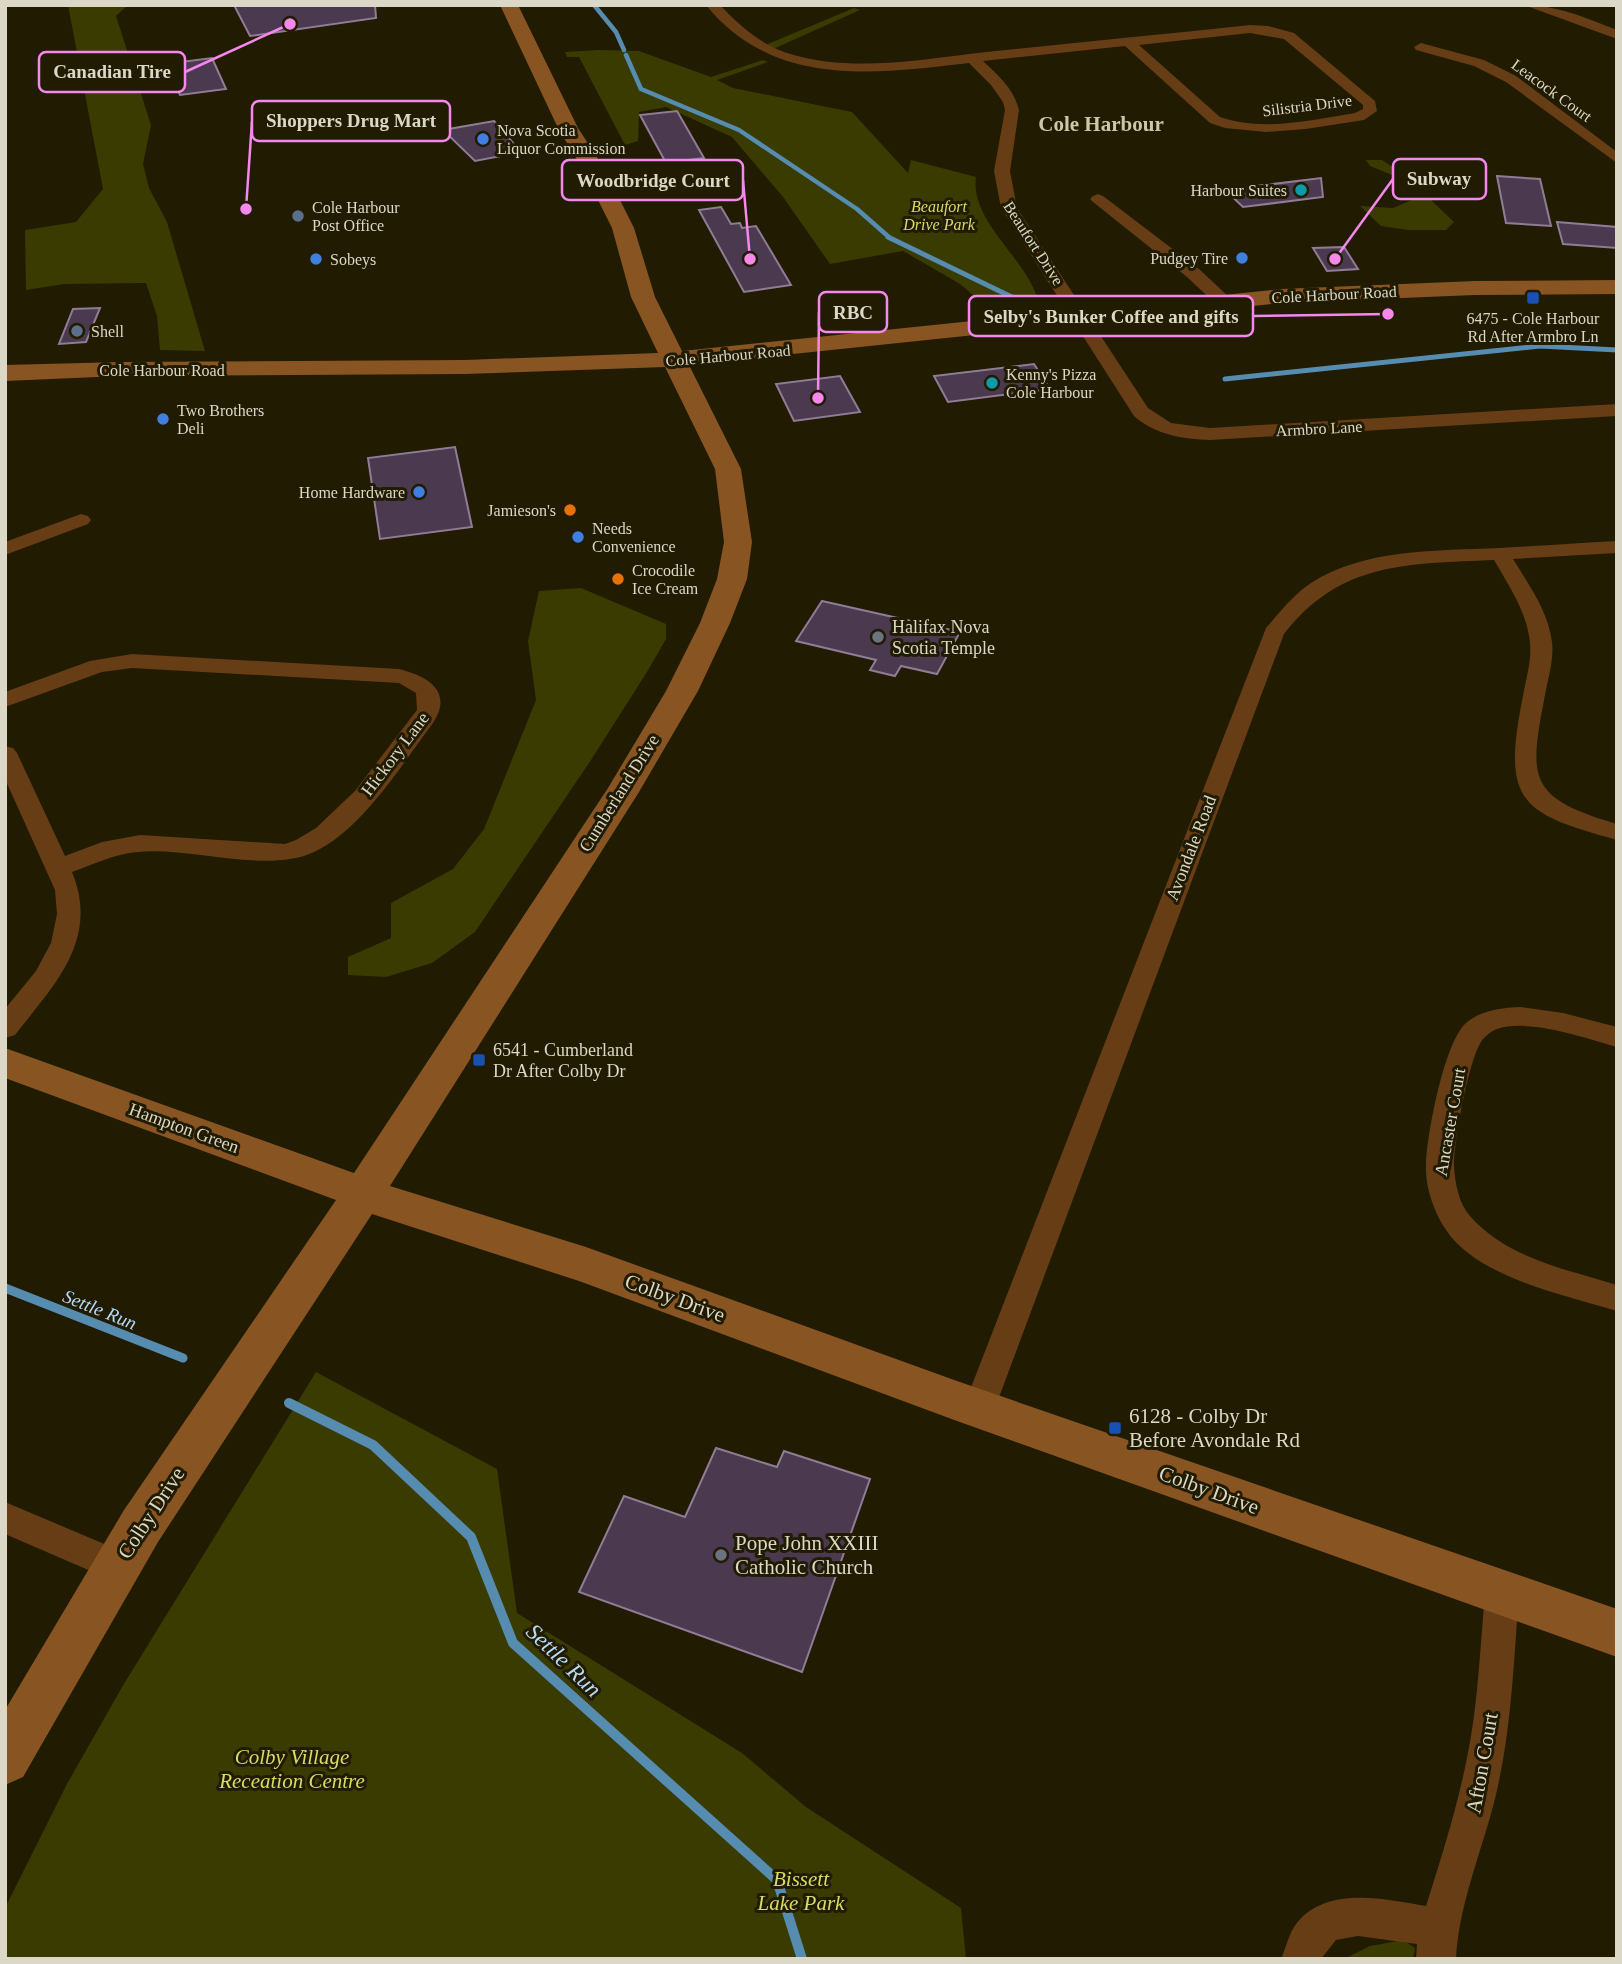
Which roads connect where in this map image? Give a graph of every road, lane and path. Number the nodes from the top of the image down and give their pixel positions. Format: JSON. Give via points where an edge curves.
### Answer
{"nodes":[{"id":1,"x":509,"y":5,"type":"edge"},
{"id":2,"x":712,"y":5,"type":"edge"},
{"id":3,"x":1530,"y":5,"type":"edge"},
{"id":4,"x":1617,"y":35,"type":"edge"},
{"id":5,"x":1128,"y":42,"type":"junction"},
{"id":6,"x":1421,"y":47,"type":"dead end"},
{"id":7,"x":971,"y":58,"type":"junction"},
{"id":8,"x":1617,"y":159,"type":"edge"},
{"id":9,"x":1098,"y":198,"type":"dead end"},
{"id":10,"x":1617,"y":287,"type":"edge"},
{"id":11,"x":1223,"y":301,"type":"junction"},
{"id":12,"x":651,"y":315,"type":"junction"},
{"id":13,"x":1080,"y":315,"type":"junction"},
{"id":14,"x":674,"y":360,"type":"junction"},
{"id":15,"x":574,"y":364,"type":"junction"},
{"id":16,"x":5,"y":373,"type":"edge"},
{"id":17,"x":1617,"y":410,"type":"edge"},
{"id":18,"x":81,"y":520,"type":"dead end"},
{"id":19,"x":1617,"y":547,"type":"edge"},
{"id":20,"x":5,"y":548,"type":"edge"},
{"id":21,"x":1500,"y":554,"type":"junction"},
{"id":22,"x":5,"y":699,"type":"edge"},
{"id":23,"x":5,"y":753,"type":"edge"},
{"id":24,"x":1617,"y":832,"type":"edge"},
{"id":25,"x":58,"y":868,"type":"junction"},
{"id":26,"x":5,"y":1028,"type":"edge"},
{"id":27,"x":1617,"y":1037,"type":"edge"},
{"id":28,"x":5,"y":1063,"type":"edge"},
{"id":29,"x":362,"y":1193,"type":"junction"},
{"id":30,"x":1617,"y":1297,"type":"edge"},
{"id":31,"x":979,"y":1408,"type":"junction"},
{"id":32,"x":5,"y":1518,"type":"edge"},
{"id":33,"x":116,"y":1566,"type":"junction"},
{"id":34,"x":1502,"y":1594,"type":"junction"},
{"id":35,"x":1617,"y":1633,"type":"edge"},
{"id":36,"x":5,"y":1759,"type":"edge"},
{"id":37,"x":1437,"y":1943,"type":"edge"},
{"id":38,"x":1301,"y":1959,"type":"edge"}],
"edges":[{"from":1,"to":12,"type":"main road","name":"Cumberland Drive","via":[[623,228]]},
{"from":2,"to":7,"type":"street","name":"Silistria Drive","via":[[765,49],[804,60],[893,67]]},
{"from":3,"to":4,"type":"street"},
{"from":5,"to":5,"type":"street","name":"Silistria Drive","via":[[1250,29],[1276,31],[1364,98],[1371,110],[1359,117],[1258,128],[1223,124]]},
{"from":5,"to":7,"type":"street","name":"Silistria Drive"},
{"from":6,"to":8,"type":"street","name":"Leacock Court","via":[[1504,75]]},
{"from":7,"to":13,"type":"street","name":"Beaufort Drive","via":[[1011,103],[1000,172],[1005,199]]},
{"from":9,"to":11,"type":"street"},
{"from":10,"to":11,"type":"main road","name":"Cole Harbour Road","via":[[1332,292]]},
{"from":11,"to":13,"type":"main road","name":"Cole Harbour Road"},
{"from":12,"to":14,"type":"main road","name":"Cumberland Drive"},
{"from":12,"to":15,"type":"main road","via":[[640,340]]},
{"from":13,"to":14,"type":"main road","name":"Cole Harbour Road"},
{"from":13,"to":17,"type":"street","name":"Armbro Lane","via":[[1141,412],[1154,424],[1186,433]]},
{"from":14,"to":15,"type":"main road","name":"Cole Harbour Road"},
{"from":14,"to":29,"type":"main road","name":"Cumberland Drive","via":[[728,470],[738,542],[726,599],[682,691],[622,792]]},
{"from":15,"to":16,"type":"main road","name":"Cole Harbour Road"},
{"from":18,"to":20,"type":"street"},
{"from":19,"to":21,"type":"street","name":"Avondale Road"},
{"from":21,"to":24,"type":"street","via":[[1531,609],[1541,644],[1526,744],[1529,788],[1554,812]]},
{"from":21,"to":31,"type":"street","name":"Avondale Road","via":[[1409,559],[1356,570],[1301,598],[1274,633]]},
{"from":22,"to":25,"type":"street","name":"Hickory Lane","via":[[98,666],[132,661],[399,676],[421,684],[430,697],[425,718],[359,801],[309,846],[286,852],[140,843],[111,848]]},
{"from":23,"to":25,"type":"street"},
{"from":25,"to":26,"type":"street","via":[[70,902],[64,943],[46,977]]},
{"from":27,"to":30,"type":"street","name":"Ancaster Court","via":[[1518,1017],[1480,1025],[1460,1062],[1439,1182],[1455,1222],[1477,1244],[1525,1268]]},
{"from":28,"to":29,"type":"main road","name":"Hampton Green"},
{"from":29,"to":31,"type":"main road","name":"Colby Drive","via":[[586,1265]]},
{"from":29,"to":33,"type":"main road","name":"Colby Drive"},
{"from":31,"to":34,"type":"main road","name":"Colby Drive"},
{"from":32,"to":33,"type":"street"},
{"from":33,"to":36,"type":"main road","name":"Colby Drive"},
{"from":34,"to":35,"type":"main road","name":"Colby Drive"},
{"from":34,"to":37,"type":"street","name":"Afton Court","via":[[1491,1723],[1481,1780]]},
{"from":37,"to":38,"type":"street","name":"Afton Court","via":[[1367,1916],[1343,1916],[1319,1926],[1303,1947]]}]}
